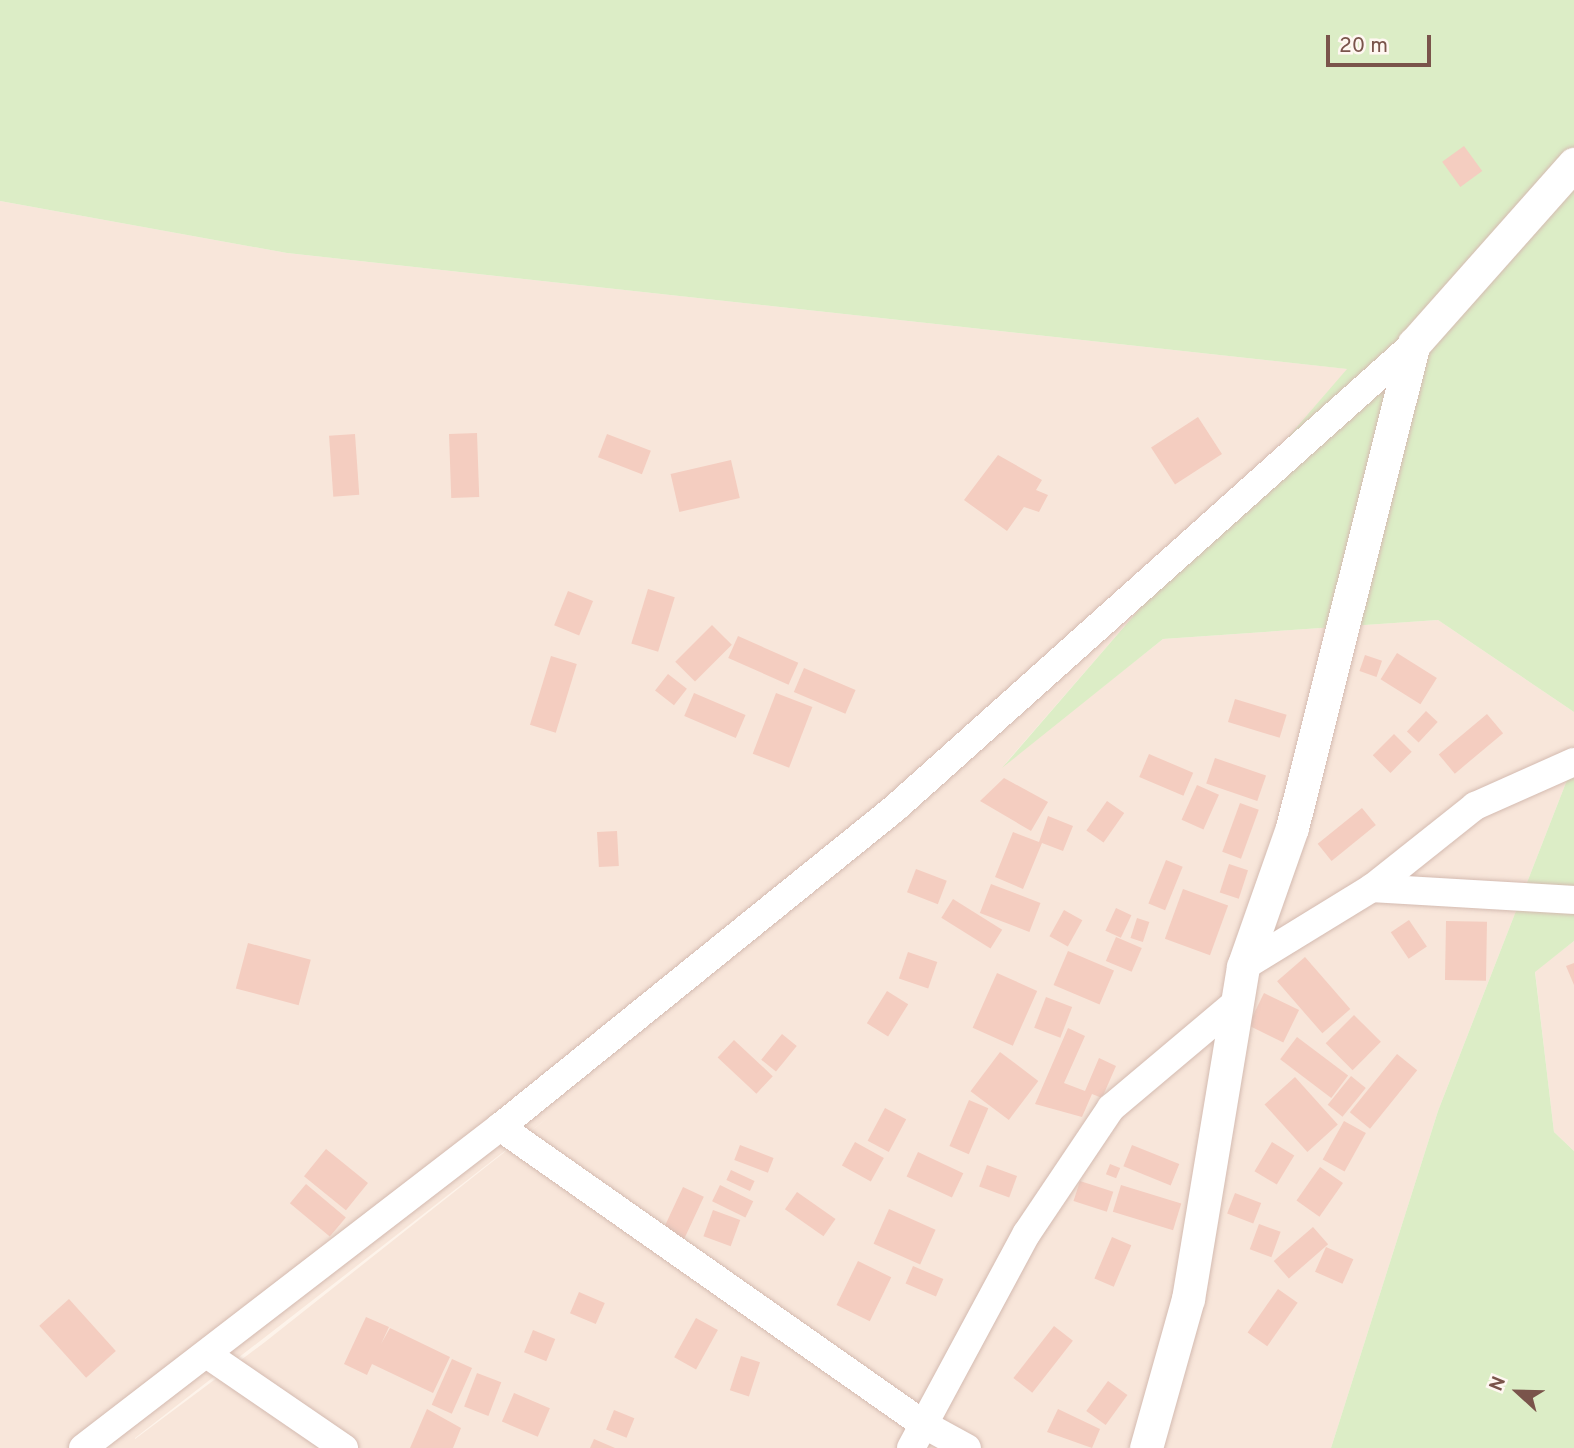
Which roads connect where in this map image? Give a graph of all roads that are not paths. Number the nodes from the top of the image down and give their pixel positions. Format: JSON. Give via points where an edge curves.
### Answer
{"nodes":[{"id":1,"x":1574,"y":164,"type":"edge"},
{"id":2,"x":1414,"y":344,"type":"junction"},
{"id":3,"x":1574,"y":762,"type":"edge"},
{"id":4,"x":1372,"y":888,"type":"junction"},
{"id":5,"x":1574,"y":900,"type":"edge"},
{"id":6,"x":1243,"y":967,"type":"junction"},
{"id":7,"x":1238,"y":1001,"type":"junction"},
{"id":8,"x":500,"y":1127,"type":"junction"},
{"id":9,"x":208,"y":1355,"type":"junction"},
{"id":10,"x":917,"y":1436,"type":"edge"},
{"id":11,"x":83,"y":1448,"type":"edge"},
{"id":12,"x":344,"y":1448,"type":"edge"},
{"id":13,"x":967,"y":1448,"type":"edge"},
{"id":14,"x":1146,"y":1448,"type":"edge"}],
"edges":[{"from":1,"to":2,"type":"street"},
{"from":2,"to":6,"type":"street","via":[[1292,828]]},
{"from":2,"to":8,"type":"street","via":[[894,809]]},
{"from":3,"to":4,"type":"street","via":[[1475,806]]},
{"from":4,"to":5,"type":"street"},
{"from":4,"to":6,"type":"street"},
{"from":6,"to":7,"type":"street"},
{"from":7,"to":10,"type":"street","via":[[1111,1108],[1027,1233]]},
{"from":7,"to":14,"type":"street","via":[[1188,1299]]},
{"from":8,"to":9,"type":"street"},
{"from":8,"to":10,"type":"street"},
{"from":9,"to":11,"type":"street"},
{"from":9,"to":12,"type":"street"},
{"from":10,"to":13,"type":"street"}]}
